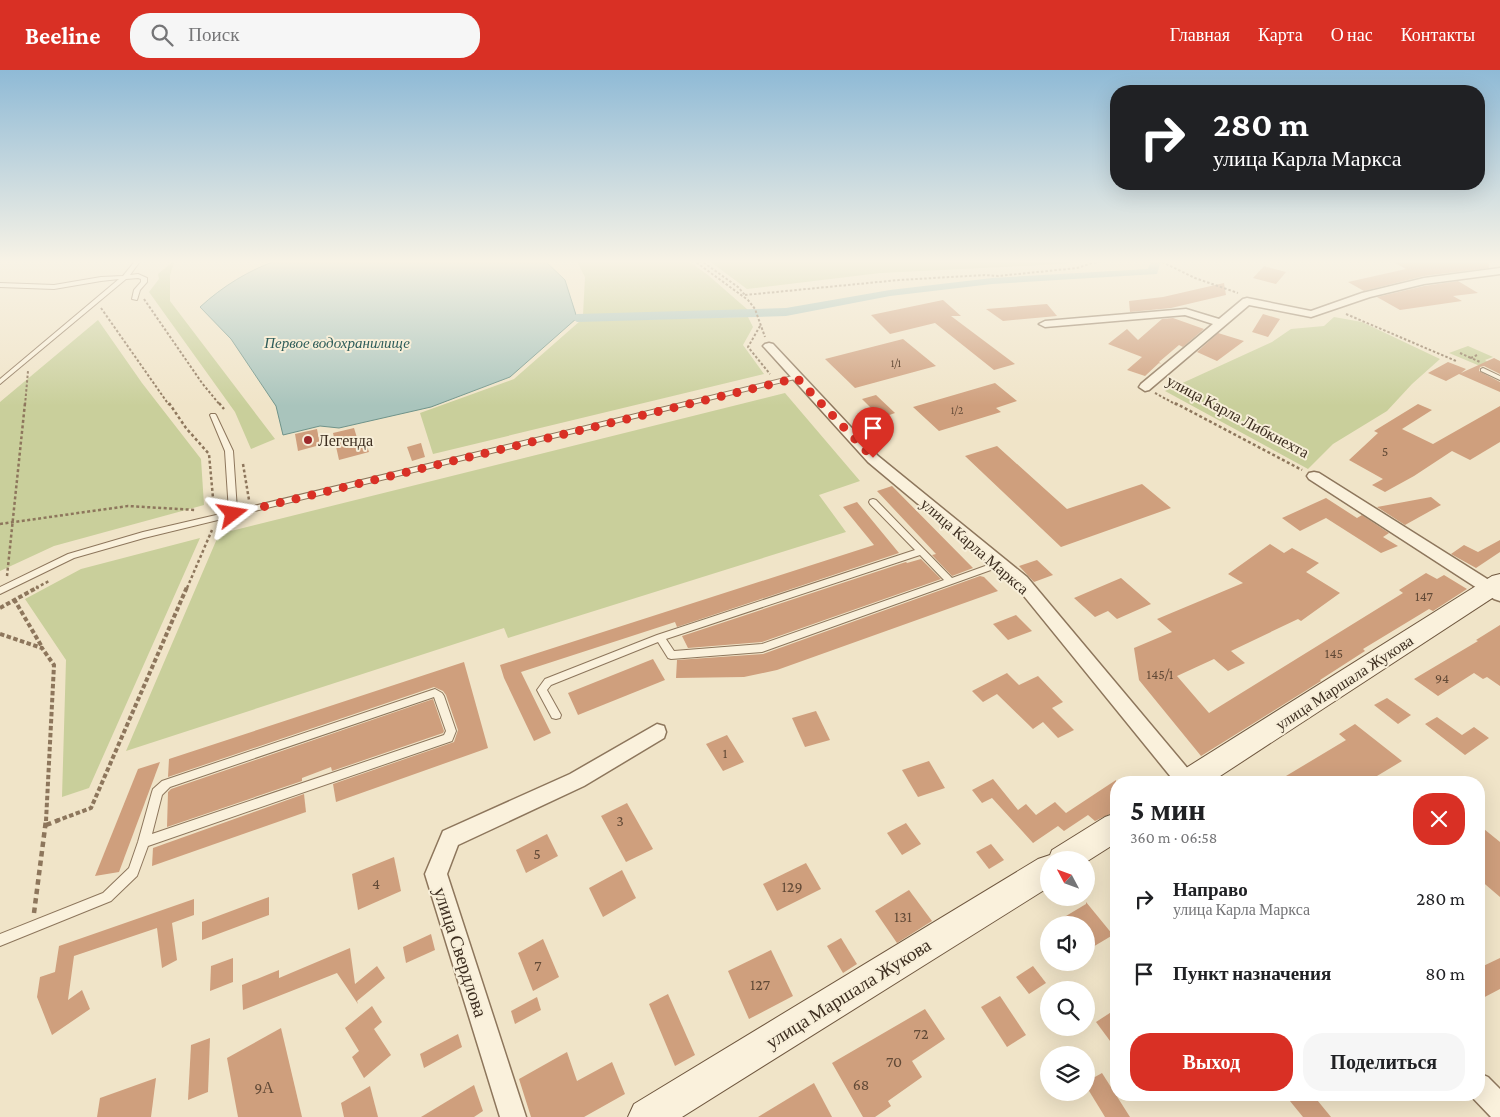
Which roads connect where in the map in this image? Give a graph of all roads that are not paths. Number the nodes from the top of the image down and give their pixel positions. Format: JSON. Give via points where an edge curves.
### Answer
{"nodes":[{"id":1,"x":87,"y":309,"type":"edge"},
{"id":2,"x":1238,"y":309,"type":"edge"},
{"id":3,"x":1289,"y":309,"type":"edge"},
{"id":4,"x":1329,"y":309,"type":"edge"},
{"id":5,"x":1045,"y":324,"type":"dead end"},
{"id":6,"x":1220,"y":324,"type":"junction"},
{"id":7,"x":769,"y":346,"type":"dead end"},
{"id":8,"x":1484,"y":367,"type":"road end"},
{"id":9,"x":797,"y":378,"type":"junction"},
{"id":10,"x":1500,"y":378,"type":"edge"},
{"id":11,"x":0,"y":382,"type":"edge"},
{"id":12,"x":1145,"y":387,"type":"road end"},
{"id":13,"x":213,"y":415,"type":"dead end"},
{"id":14,"x":1314,"y":476,"type":"road end"},
{"id":15,"x":873,"y":502,"type":"dead end"},
{"id":16,"x":233,"y":514,"type":"junction"},
{"id":17,"x":922,"y":551,"type":"junction"},
{"id":18,"x":1000,"y":564,"type":"junction"},
{"id":19,"x":950,"y":581,"type":"junction"},
{"id":20,"x":1497,"y":588,"type":"edge"},
{"id":21,"x":0,"y":591,"type":"edge"},
{"id":22,"x":660,"y":637,"type":"junction"},
{"id":23,"x":556,"y":714,"type":"dead end"},
{"id":24,"x":657,"y":732,"type":"dead end"},
{"id":25,"x":1182,"y":776,"type":"edge"},
{"id":26,"x":1197,"y":776,"type":"edge"},
{"id":27,"x":1110,"y":831,"type":"edge"},
{"id":28,"x":144,"y":842,"type":"junction"},
{"id":29,"x":1077,"y":851,"type":"edge"},
{"id":30,"x":1040,"y":875,"type":"edge"},
{"id":31,"x":0,"y":940,"type":"edge"},
{"id":32,"x":1485,"y":1092,"type":"edge"},
{"id":33,"x":1500,"y":1108,"type":"edge"},
{"id":34,"x":513,"y":1117,"type":"edge"},
{"id":35,"x":648,"y":1117,"type":"edge"}],
"edges":[{"from":1,"to":11,"type":"lane"},
{"from":2,"to":6,"type":"street","name":"улица Карла Либкнехта"},
{"from":3,"to":4,"type":"street","name":"улица Карла Либкнехта","via":[[1311,314]]},
{"from":5,"to":6,"type":"street","via":[[1186,312]]},
{"from":6,"to":12,"type":"street","name":"улица Карла Либкнехта"},
{"from":7,"to":9,"type":"street","name":"улица Карла Маркса"},
{"from":8,"to":10,"type":"lane"},
{"from":9,"to":16,"type":"lane"},
{"from":9,"to":18,"type":"street","name":"улица Карла Маркса","via":[[873,458]]},
{"from":13,"to":16,"type":"lane","via":[[229,451]]},
{"from":14,"to":20,"type":"street","name":"улица Карла Либкнехта"},
{"from":15,"to":17,"type":"lane"},
{"from":16,"to":21,"type":"lane","via":[[71,556]]},
{"from":17,"to":19,"type":"lane"},
{"from":17,"to":22,"type":"lane"},
{"from":18,"to":19,"type":"lane"},
{"from":18,"to":25,"type":"street","name":"улица Карла Маркса","via":[[1021,581]]},
{"from":19,"to":22,"type":"lane","via":[[762,648],[671,655]]},
{"from":20,"to":26,"type":"main road","name":"улица Маршала Жукова"},
{"from":22,"to":23,"type":"lane","via":[[548,682],[542,690]]},
{"from":24,"to":34,"type":"street","name":"улица Свердлова","via":[[577,780],[450,838],[436,874]]},
{"from":27,"to":29,"type":"main road"},
{"from":28,"to":28,"type":"lane","via":[[157,792],[166,784],[436,693],[439,696],[451,731],[448,738]]},
{"from":28,"to":31,"type":"lane","via":[[133,872],[107,897]]},
{"from":30,"to":35,"type":"main road","name":"улица Маршала Жукова"},
{"from":32,"to":33,"type":"street"}]}
